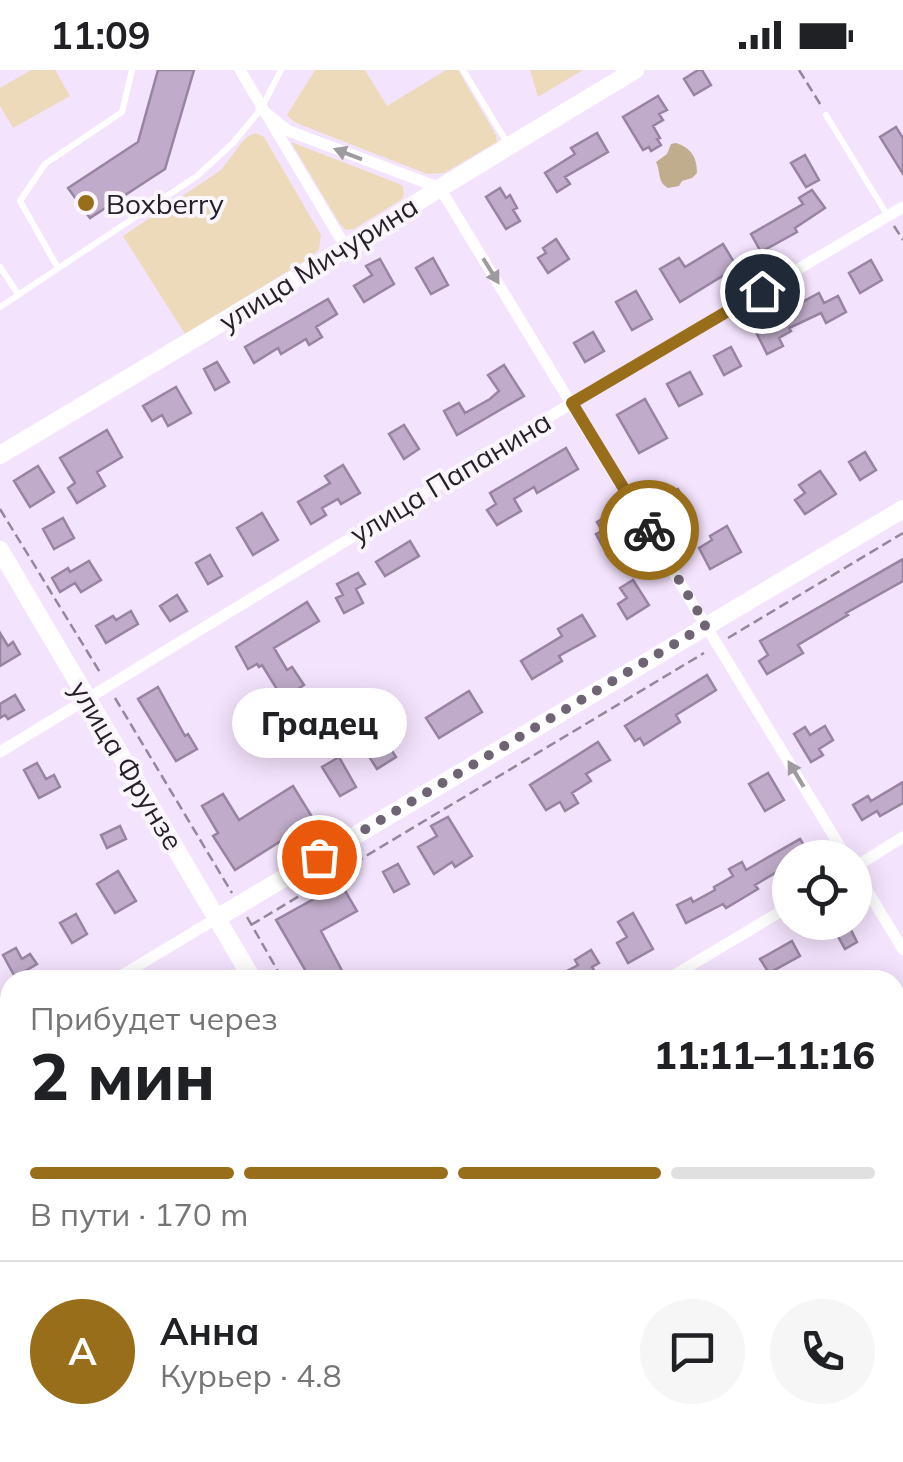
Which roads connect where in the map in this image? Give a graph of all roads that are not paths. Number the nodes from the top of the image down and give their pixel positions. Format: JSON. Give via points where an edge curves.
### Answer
{"nodes":[{"id":1,"x":132,"y":70,"type":"edge"},
{"id":2,"x":240,"y":70,"type":"edge"},
{"id":3,"x":281,"y":70,"type":"edge"},
{"id":4,"x":463,"y":70,"type":"edge"},
{"id":5,"x":635,"y":70,"type":"edge"},
{"id":6,"x":261,"y":109,"type":"junction"},
{"id":7,"x":826,"y":115,"type":"road end"},
{"id":8,"x":509,"y":147,"type":"junction"},
{"id":9,"x":440,"y":188,"type":"junction"},
{"id":10,"x":903,"y":207,"type":"edge"},
{"id":11,"x":888,"y":216,"type":"junction"},
{"id":12,"x":346,"y":248,"type":"junction"},
{"id":13,"x":0,"y":267,"type":"edge"},
{"id":14,"x":58,"y":268,"type":"junction"},
{"id":15,"x":18,"y":294,"type":"junction"},
{"id":16,"x":0,"y":307,"type":"edge"},
{"id":17,"x":572,"y":403,"type":"junction"},
{"id":18,"x":1,"y":453,"type":"edge"},
{"id":19,"x":903,"y":509,"type":"edge"},
{"id":20,"x":0,"y":550,"type":"edge"},
{"id":21,"x":706,"y":625,"type":"junction"},
{"id":22,"x":88,"y":699,"type":"junction"},
{"id":23,"x":0,"y":752,"type":"edge"},
{"id":24,"x":903,"y":837,"type":"edge"},
{"id":25,"x":836,"y":840,"type":"edge"},
{"id":26,"x":872,"y":857,"type":"edge"},
{"id":27,"x":872,"y":897,"type":"edge"},
{"id":28,"x":772,"y":917,"type":"edge"},
{"id":29,"x":217,"y":918,"type":"junction"},
{"id":30,"x":903,"y":950,"type":"edge"},
{"id":31,"x":131,"y":970,"type":"edge"},
{"id":32,"x":247,"y":970,"type":"edge"},
{"id":33,"x":683,"y":970,"type":"edge"}],
"edges":[{"from":1,"to":14,"type":"lane","via":[[122,112],[45,164],[20,201]]},
{"from":2,"to":6,"type":"street"},
{"from":3,"to":6,"type":"lane"},
{"from":4,"to":8,"type":"lane"},
{"from":5,"to":8,"type":"street","name":"улица Мичурина"},
{"from":9,"to":6,"type":"street","one_way":true,"via":[[289,131]]},
{"from":6,"to":12,"type":"street"},
{"from":6,"to":14,"type":"lane","via":[[197,176]]},
{"from":7,"to":11,"type":"lane"},
{"from":8,"to":9,"type":"street","name":"улица Мичурина"},
{"from":9,"to":12,"type":"street","name":"улица Мичурина"},
{"from":9,"to":17,"type":"street","one_way":true},
{"from":10,"to":11,"type":"street","name":"улица Папанина"},
{"from":11,"to":17,"type":"street","name":"улица Папанина"},
{"from":12,"to":18,"type":"street","name":"улица Мичурина"},
{"from":13,"to":15,"type":"lane"},
{"from":14,"to":15,"type":"lane"},
{"from":15,"to":16,"type":"lane"},
{"from":17,"to":21,"type":"street"},
{"from":17,"to":22,"type":"street","name":"улица Папанина"},
{"from":19,"to":21,"type":"street"},
{"from":20,"to":22,"type":"street","name":"улица Фрунзе"},
{"from":25,"to":21,"type":"street","one_way":true},
{"from":21,"to":29,"type":"street"},
{"from":22,"to":23,"type":"street","name":"улица Папанина"},
{"from":22,"to":29,"type":"street","name":"улица Фрунзе"},
{"from":24,"to":26,"type":"street"},
{"from":27,"to":30,"type":"street"},
{"from":28,"to":33,"type":"street"},
{"from":29,"to":31,"type":"street"},
{"from":29,"to":32,"type":"street","name":"улица Фрунзе"}]}
